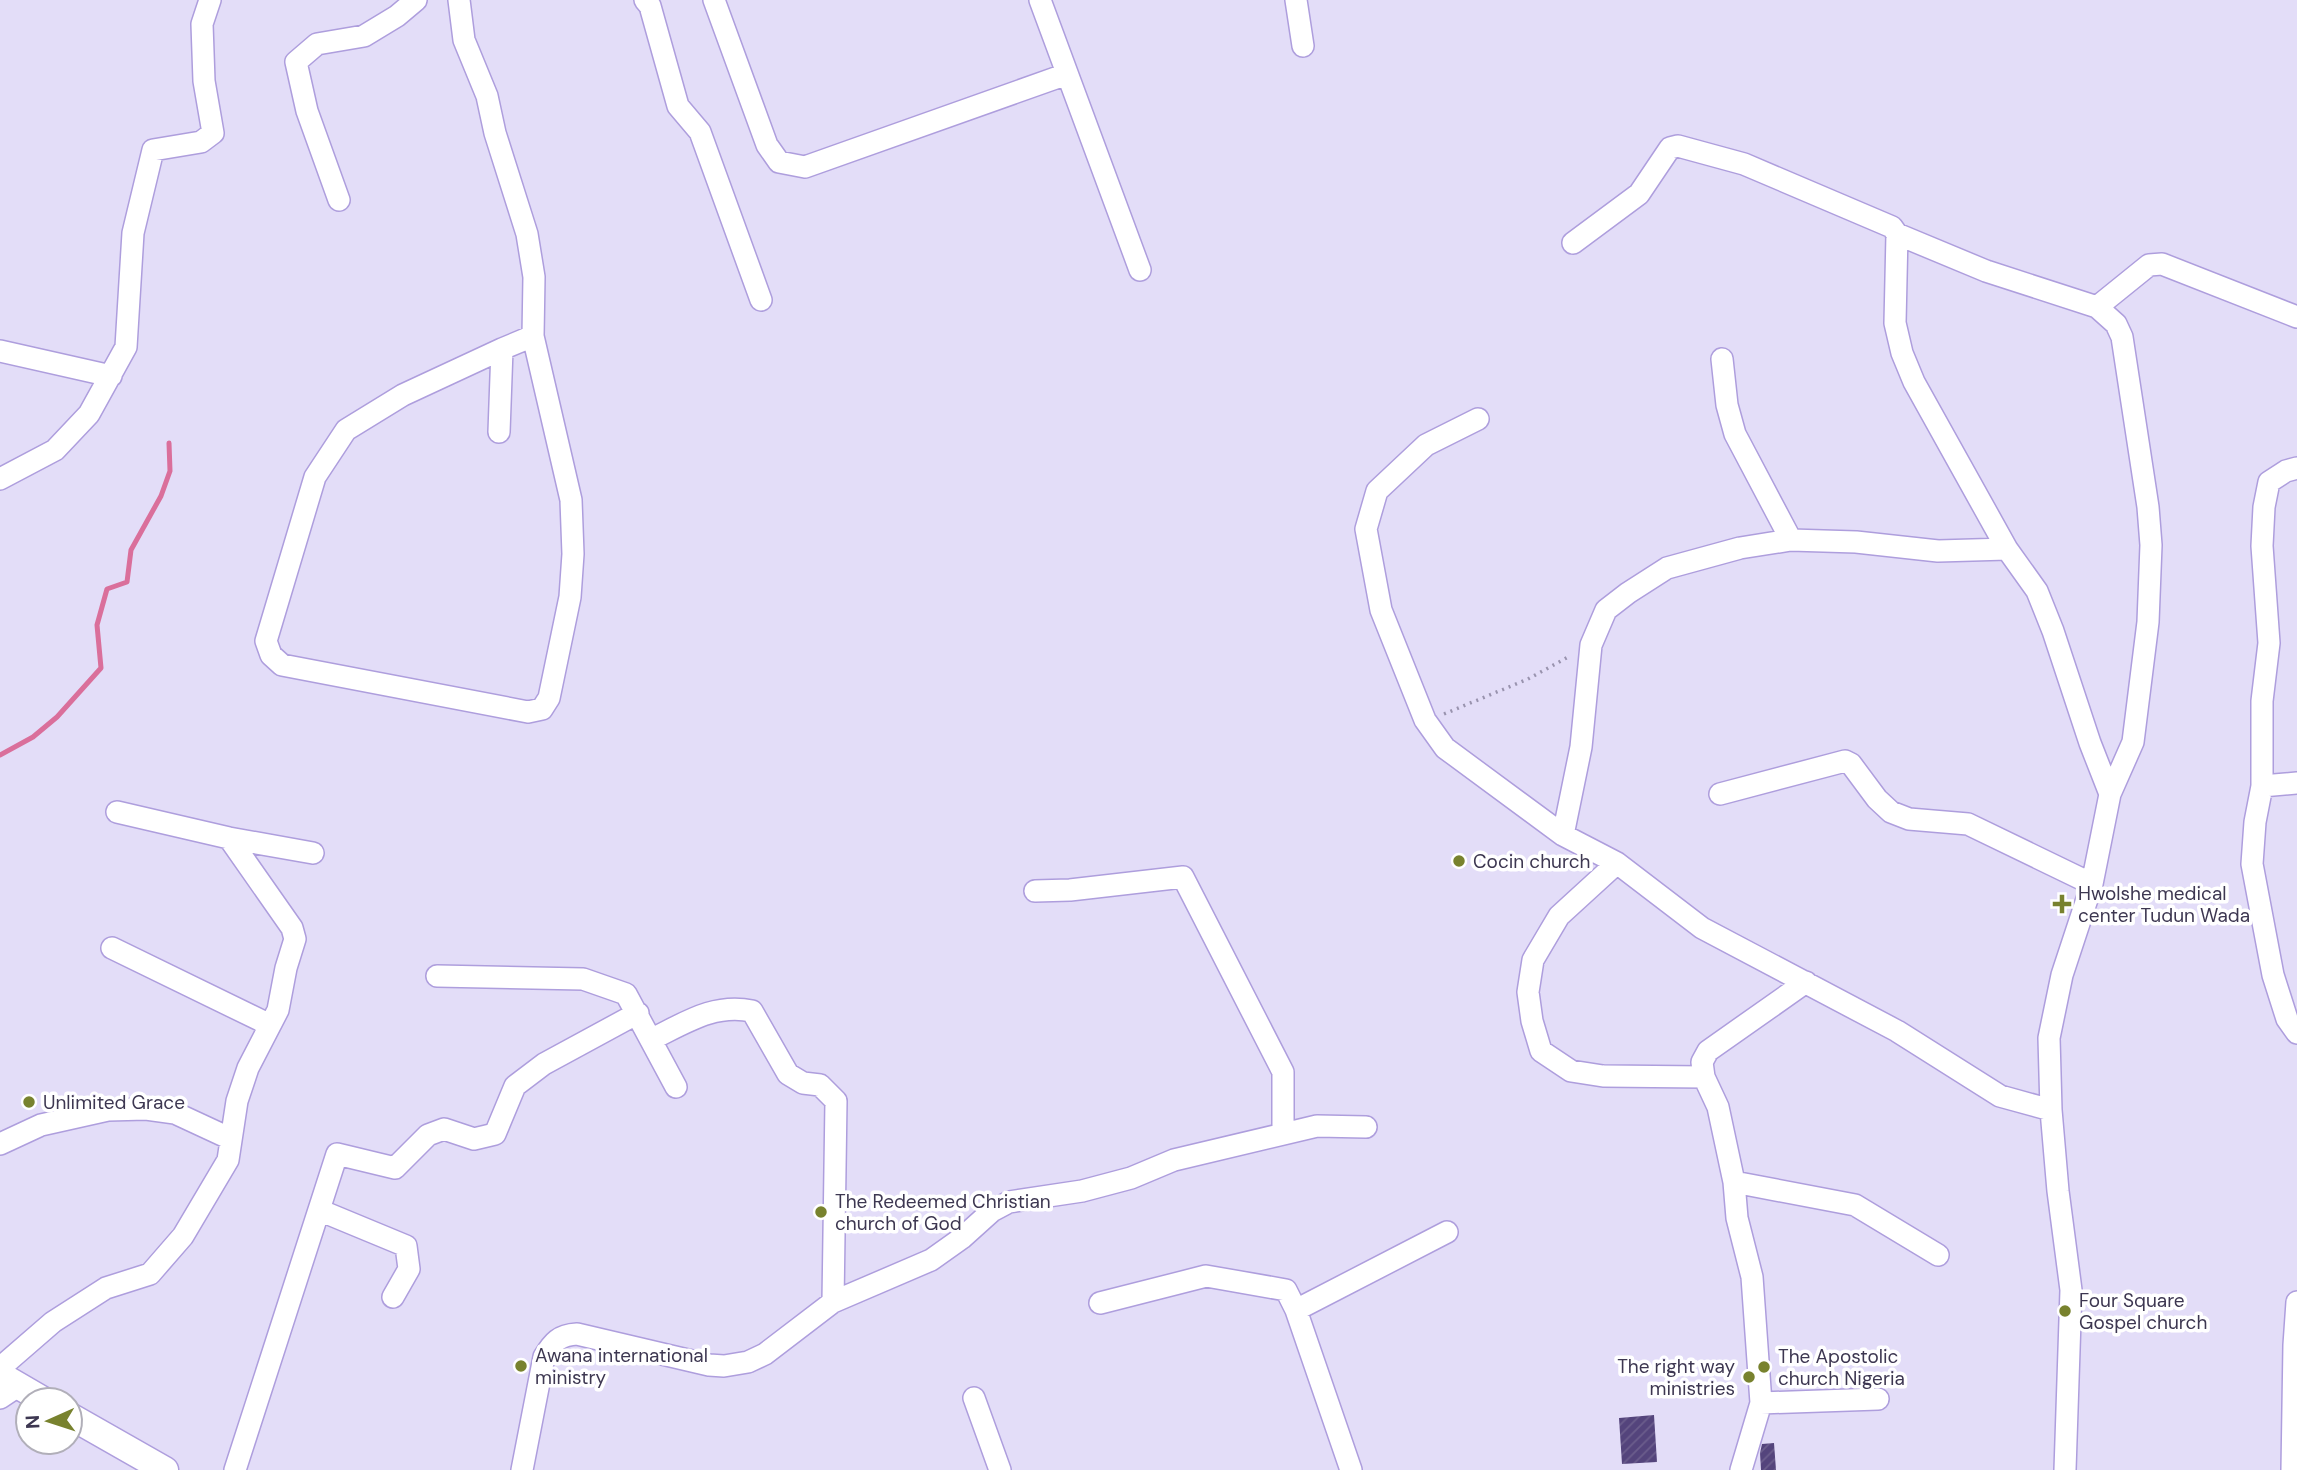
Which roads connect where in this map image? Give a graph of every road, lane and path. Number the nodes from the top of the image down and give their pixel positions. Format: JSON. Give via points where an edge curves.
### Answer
{"nodes":[{"id":1,"x":210,"y":0,"type":"edge"},
{"id":2,"x":416,"y":0,"type":"edge"},
{"id":3,"x":459,"y":0,"type":"edge"},
{"id":4,"x":645,"y":0,"type":"edge"},
{"id":5,"x":714,"y":0,"type":"edge"},
{"id":6,"x":1040,"y":0,"type":"edge"},
{"id":7,"x":1296,"y":0,"type":"edge"},
{"id":8,"x":1303,"y":46,"type":"dead end"},
{"id":9,"x":1067,"y":74,"type":"junction"},
{"id":10,"x":339,"y":200,"type":"dead end"},
{"id":11,"x":1897,"y":234,"type":"junction"},
{"id":12,"x":1573,"y":243,"type":"dead end"},
{"id":13,"x":1140,"y":270,"type":"dead end"},
{"id":14,"x":761,"y":300,"type":"dead end"},
{"id":15,"x":2097,"y":307,"type":"junction"},
{"id":16,"x":2297,"y":317,"type":"edge"},
{"id":17,"x":533,"y":336,"type":"junction"},
{"id":18,"x":502,"y":349,"type":"junction"},
{"id":19,"x":0,"y":351,"type":"edge"},
{"id":20,"x":1722,"y":359,"type":"dead end"},
{"id":21,"x":111,"y":376,"type":"junction"},
{"id":22,"x":1479,"y":419,"type":"dead end"},
{"id":23,"x":499,"y":432,"type":"dead end"},
{"id":24,"x":2297,"y":468,"type":"edge"},
{"id":25,"x":0,"y":479,"type":"edge"},
{"id":26,"x":1790,"y":540,"type":"junction"},
{"id":27,"x":2007,"y":549,"type":"junction"},
{"id":28,"x":1591,"y":645,"type":"junction"},
{"id":29,"x":1425,"y":720,"type":"junction"},
{"id":30,"x":2297,"y":783,"type":"edge"},
{"id":31,"x":2262,"y":786,"type":"junction"},
{"id":32,"x":1720,"y":794,"type":"dead end"},
{"id":33,"x":2110,"y":794,"type":"junction"},
{"id":34,"x":117,"y":812,"type":"dead end"},
{"id":35,"x":1563,"y":835,"type":"junction"},
{"id":36,"x":229,"y":838,"type":"junction"},
{"id":37,"x":313,"y":853,"type":"dead end"},
{"id":38,"x":1617,"y":863,"type":"junction"},
{"id":39,"x":2092,"y":884,"type":"junction"},
{"id":40,"x":1035,"y":891,"type":"dead end"},
{"id":41,"x":112,"y":948,"type":"dead end"},
{"id":42,"x":437,"y":976,"type":"dead end"},
{"id":43,"x":1806,"y":982,"type":"junction"},
{"id":44,"x":638,"y":1013,"type":"junction"},
{"id":45,"x":270,"y":1025,"type":"junction"},
{"id":46,"x":2297,"y":1034,"type":"edge"},
{"id":47,"x":652,"y":1039,"type":"junction"},
{"id":48,"x":1704,"y":1077,"type":"junction"},
{"id":49,"x":676,"y":1087,"type":"dead end"},
{"id":50,"x":2051,"y":1110,"type":"junction"},
{"id":51,"x":1366,"y":1127,"type":"dead end"},
{"id":52,"x":1283,"y":1133,"type":"junction"},
{"id":53,"x":231,"y":1139,"type":"junction"},
{"id":54,"x":0,"y":1144,"type":"edge"},
{"id":55,"x":1734,"y":1182,"type":"junction"},
{"id":56,"x":319,"y":1210,"type":"junction"},
{"id":57,"x":1447,"y":1232,"type":"dead end"},
{"id":58,"x":1938,"y":1255,"type":"dead end"},
{"id":59,"x":393,"y":1297,"type":"dead end"},
{"id":60,"x":833,"y":1302,"type":"junction"},
{"id":61,"x":2297,"y":1302,"type":"edge"},
{"id":62,"x":1100,"y":1303,"type":"dead end"},
{"id":63,"x":1296,"y":1310,"type":"junction"},
{"id":64,"x":5,"y":1382,"type":"edge"},
{"id":65,"x":974,"y":1398,"type":"dead end"},
{"id":66,"x":1878,"y":1399,"type":"dead end"},
{"id":67,"x":1761,"y":1403,"type":"junction"},
{"id":68,"x":84,"y":1424,"type":"edge"},
{"id":69,"x":165,"y":1470,"type":"edge"},
{"id":70,"x":235,"y":1470,"type":"edge"},
{"id":71,"x":522,"y":1470,"type":"edge"},
{"id":72,"x":1000,"y":1470,"type":"edge"},
{"id":73,"x":1351,"y":1470,"type":"edge"},
{"id":74,"x":1741,"y":1470,"type":"edge"},
{"id":75,"x":2065,"y":1470,"type":"edge"},
{"id":76,"x":2292,"y":1470,"type":"edge"}],
"edges":[{"from":1,"to":21,"type":"street","via":[[202,24],[204,81],[213,133],[201,142],[153,149],[133,233],[126,347]]},
{"from":2,"to":10,"type":"street","via":[[364,36],[317,44],[296,62],[307,111]]},
{"from":3,"to":17,"type":"street","via":[[464,40],[487,96],[527,233],[534,277]]},
{"from":4,"to":14,"type":"street","via":[[678,106],[700,132]]},
{"from":5,"to":9,"type":"street","via":[[767,145],[779,162],[805,167]]},
{"from":6,"to":9,"type":"street"},
{"from":7,"to":8,"type":"street"},
{"from":9,"to":13,"type":"street"},
{"from":11,"to":12,"type":"street","via":[[1892,227],[1744,163],[1678,145],[1671,148],[1639,194]]},
{"from":11,"to":15,"type":"street","via":[[1986,271]]},
{"from":11,"to":27,"type":"street","via":[[1895,323],[1902,353]]},
{"from":15,"to":16,"type":"street","via":[[2149,265],[2162,264]]},
{"from":15,"to":33,"type":"street","via":[[2116,324],[2122,337],[2151,545],[2148,622],[2133,742]]},
{"from":17,"to":18,"type":"street"},
{"from":17,"to":18,"type":"street","via":[[571,500],[573,554],[570,597],[549,698],[542,709],[528,712],[282,665],[271,655],[266,640],[315,477],[346,430],[403,395]]},
{"from":18,"to":23,"type":"street"},
{"from":19,"to":21,"type":"street"},
{"from":20,"to":26,"type":"street","via":[[1735,434]]},
{"from":21,"to":25,"type":"street","via":[[89,414],[55,450]]},
{"from":22,"to":29,"type":"street","via":[[1426,445],[1377,491],[1366,529],[1381,610]]},
{"from":24,"to":31,"type":"street","via":[[2269,482],[2263,507],[2269,643],[2262,701]]},
{"from":26,"to":27,"type":"street","via":[[1938,551]]},
{"from":26,"to":28,"type":"street","via":[[1667,568],[1606,610]]},
{"from":27,"to":33,"type":"street","via":[[2037,591]]},
{"from":28,"to":29,"type":"path","via":[[1528,679]]},
{"from":28,"to":35,"type":"street","via":[[1581,747]]},
{"from":29,"to":35,"type":"street","via":[[1445,748]]},
{"from":30,"to":31,"type":"street"},
{"from":31,"to":46,"type":"street","via":[[2252,864],[2273,975],[2287,1019]]},
{"from":32,"to":39,"type":"street","via":[[1845,761],[1891,812],[1909,819],[1968,824]]},
{"from":33,"to":39,"type":"street"},
{"from":34,"to":36,"type":"street"},
{"from":35,"to":38,"type":"street"},
{"from":36,"to":37,"type":"street"},
{"from":36,"to":45,"type":"street","via":[[292,928],[295,939]]},
{"from":38,"to":43,"type":"street","via":[[1702,928]]},
{"from":38,"to":48,"type":"street","via":[[1559,916],[1533,960],[1528,992],[1541,1051],[1571,1071],[1603,1076]]},
{"from":39,"to":50,"type":"street","via":[[2062,975],[2049,1038]]},
{"from":40,"to":52,"type":"street","via":[[1183,877],[1283,1072]]},
{"from":41,"to":45,"type":"street"},
{"from":42,"to":44,"type":"street","via":[[583,979],[626,993]]},
{"from":43,"to":48,"type":"street","via":[[1708,1051],[1702,1062]]},
{"from":43,"to":50,"type":"street","via":[[1897,1031],[2000,1096]]},
{"from":44,"to":47,"type":"street"},
{"from":44,"to":56,"type":"street","via":[[544,1064],[515,1086],[495,1135],[474,1139],[444,1129],[428,1135],[395,1168],[337,1154]]},
{"from":45,"to":53,"type":"street","via":[[248,1068]]},
{"from":47,"to":49,"type":"street"},
{"from":47,"to":60,"type":"street","via":[[719,1009],[752,1011],[788,1074],[803,1083],[820,1085],[836,1101]]},
{"from":48,"to":55,"type":"street","via":[[1718,1107]]},
{"from":50,"to":75,"type":"street","via":[[2071,1290]]},
{"from":51,"to":52,"type":"street","via":[[1317,1126]]},
{"from":52,"to":60,"type":"street","via":[[1174,1160],[1082,1191],[1009,1202],[931,1260]]},
{"from":53,"to":54,"type":"street","via":[[175,1113],[146,1109],[108,1110],[41,1125]]},
{"from":53,"to":64,"type":"street","via":[[228,1160],[183,1236],[150,1274],[106,1288],[53,1322]]},
{"from":55,"to":58,"type":"street","via":[[1855,1205]]},
{"from":55,"to":67,"type":"street","via":[[1737,1218],[1752,1277]]},
{"from":56,"to":59,"type":"street","via":[[406,1246],[409,1269]]},
{"from":56,"to":70,"type":"street"},
{"from":57,"to":63,"type":"street"},
{"from":60,"to":71,"type":"street","via":[[765,1354],[724,1366],[564,1334],[544,1357]]},
{"from":61,"to":76,"type":"street"},
{"from":62,"to":63,"type":"street","via":[[1206,1276],[1286,1290]]},
{"from":63,"to":73,"type":"street"},
{"from":65,"to":72,"type":"street"},
{"from":66,"to":67,"type":"street"},
{"from":67,"to":74,"type":"street"},
{"from":68,"to":69,"type":"main road"}]}
